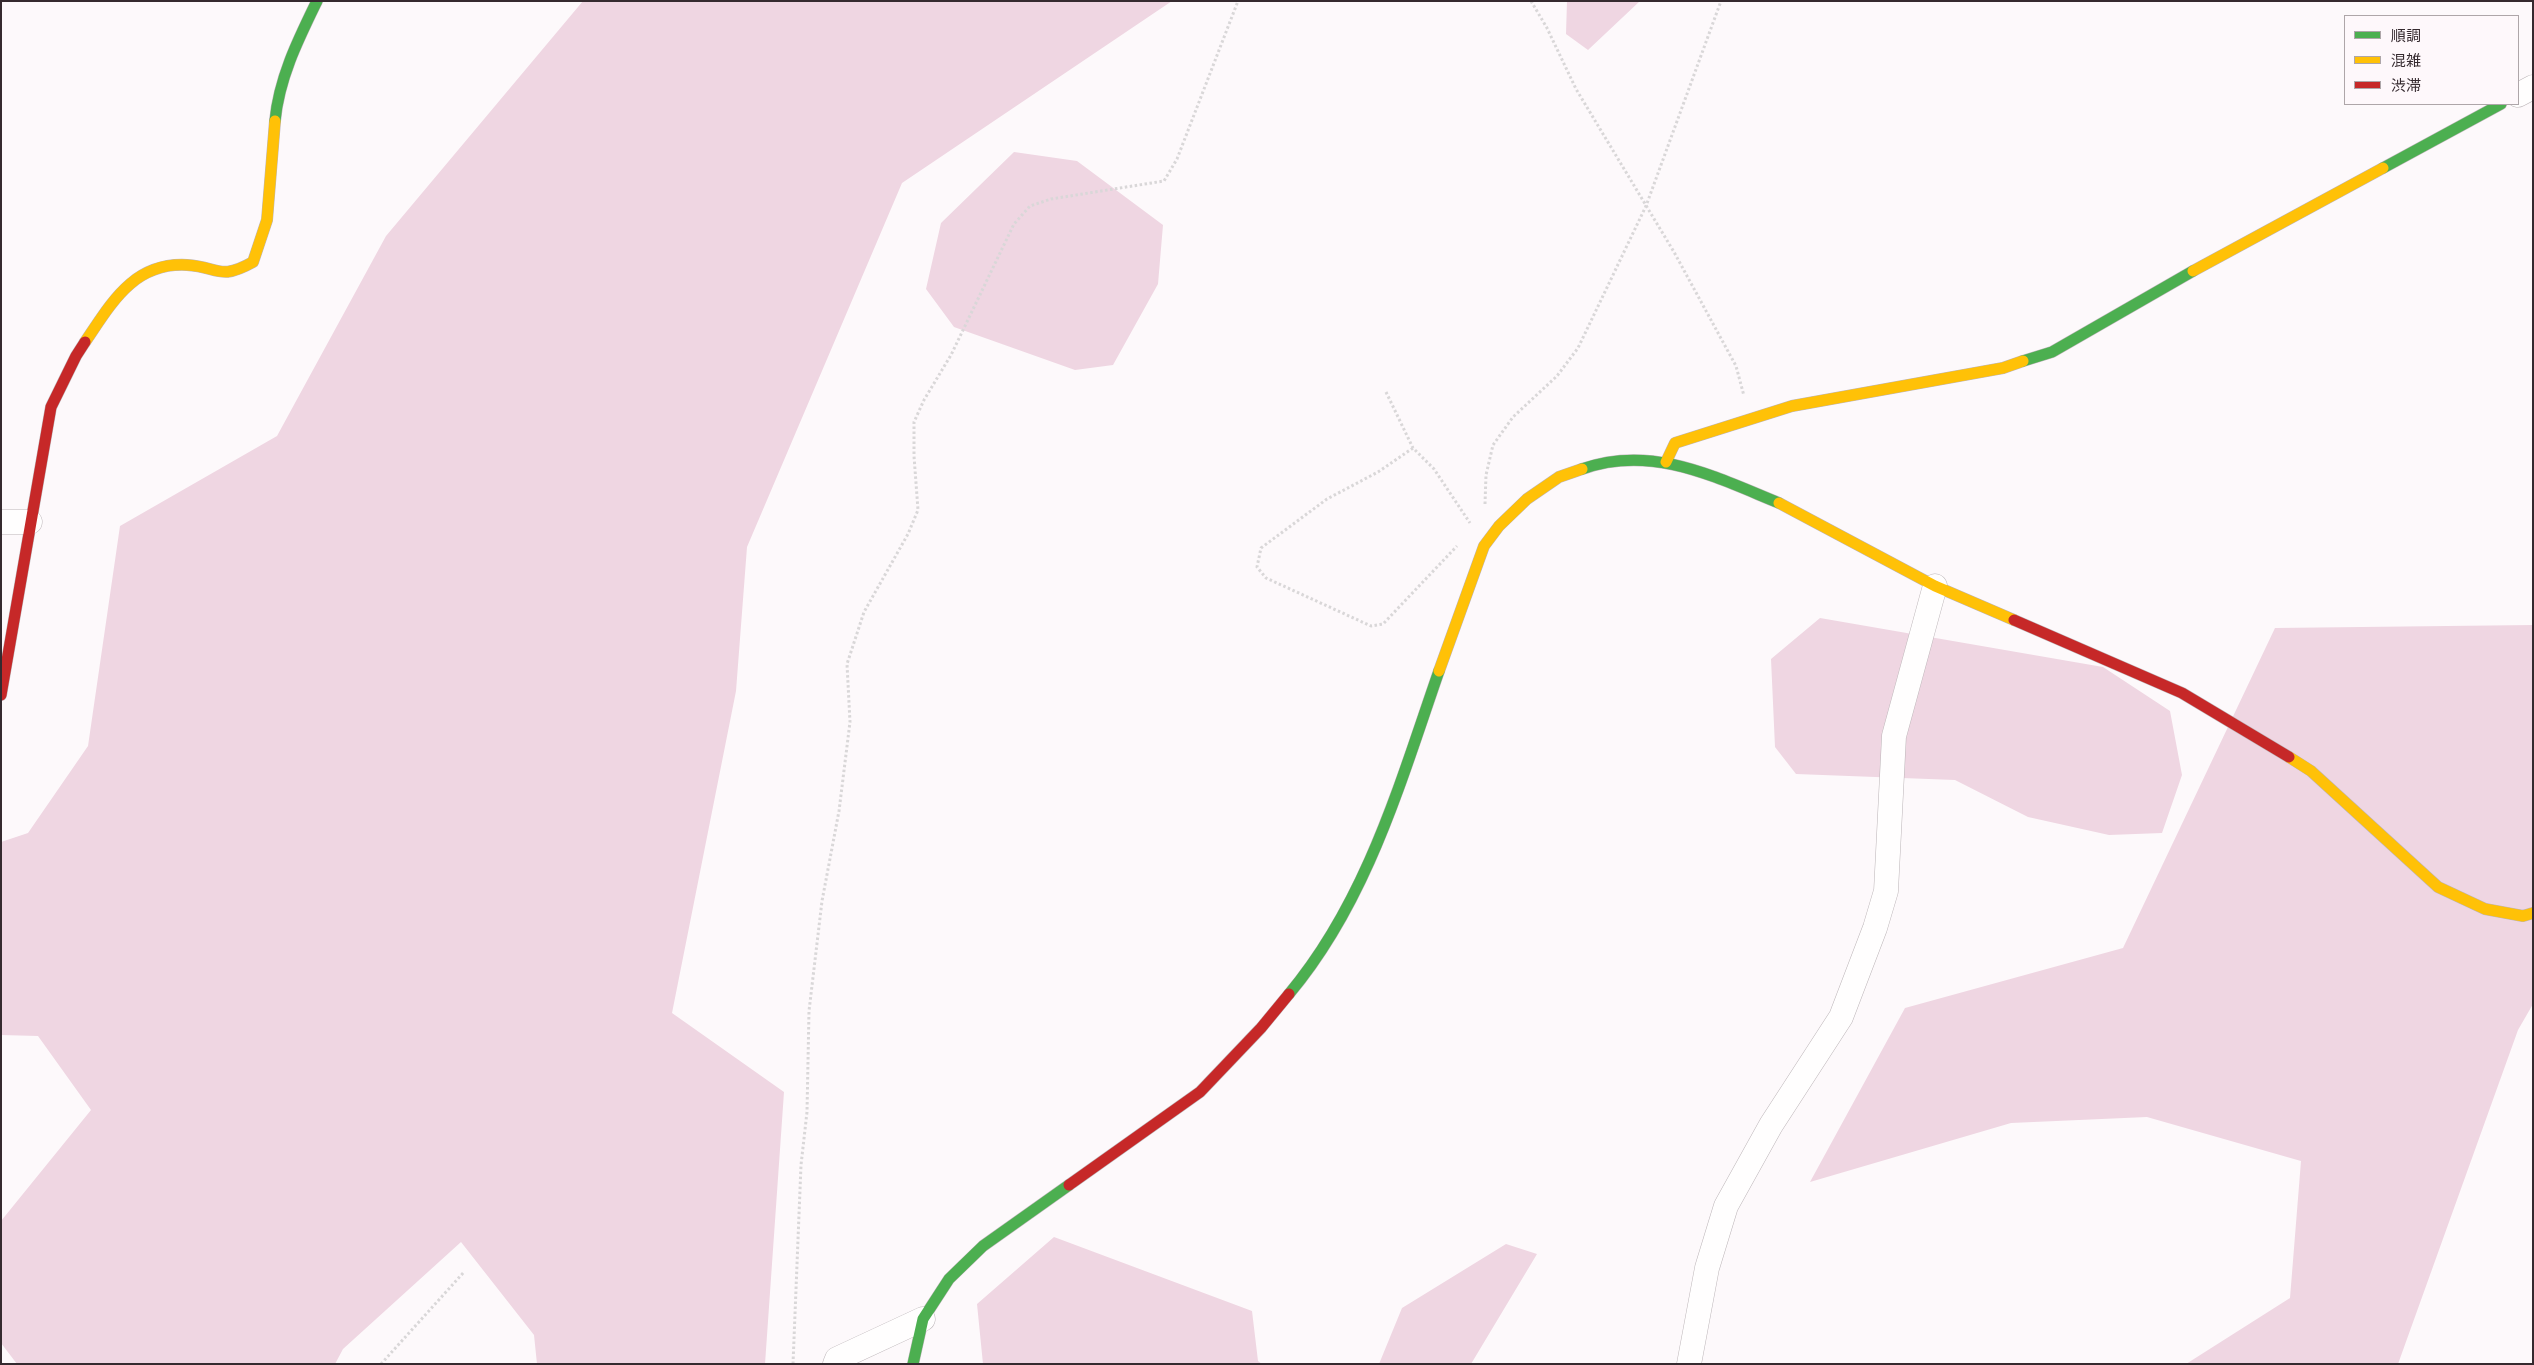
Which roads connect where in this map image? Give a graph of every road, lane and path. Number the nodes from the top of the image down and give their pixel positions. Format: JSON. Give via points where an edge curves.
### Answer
{"nodes":[{"id":1,"x":318,"y":1,"type":"edge"},
{"id":2,"x":1238,"y":1,"type":"edge"},
{"id":3,"x":1531,"y":1,"type":"edge"},
{"id":4,"x":1721,"y":1,"type":"edge"},
{"id":5,"x":2533,"y":86,"type":"edge"},
{"id":6,"x":2519,"y":94,"type":"edge"},
{"id":7,"x":2499,"y":105,"type":"edge"},
{"id":8,"x":1646,"y":206,"type":"junction"},
{"id":9,"x":1386,"y":392,"type":"dead end"},
{"id":10,"x":1750,"y":418,"type":"junction"},
{"id":11,"x":1413,"y":448,"type":"junction"},
{"id":12,"x":1666,"y":462,"type":"junction"},
{"id":13,"x":2,"y":522,"type":"edge"},
{"id":14,"x":30,"y":522,"type":"junction"},
{"id":15,"x":1499,"y":526,"type":"junction"},
{"id":16,"x":1484,"y":530,"type":"junction"},
{"id":17,"x":1459,"y":544,"type":"dead end"},
{"id":18,"x":1935,"y":586,"type":"junction"},
{"id":19,"x":1,"y":695,"type":"edge"},
{"id":20,"x":2533,"y":913,"type":"edge"},
{"id":21,"x":464,"y":1272,"type":"dead end"},
{"id":22,"x":923,"y":1319,"type":"junction"},
{"id":23,"x":381,"y":1364,"type":"edge"},
{"id":24,"x":793,"y":1364,"type":"edge"},
{"id":25,"x":836,"y":1364,"type":"edge"},
{"id":26,"x":913,"y":1364,"type":"edge"},
{"id":27,"x":1689,"y":1364,"type":"edge"}],
"edges":[{"from":1,"to":14,"type":"street","via":[[293,50],[283,80],[276,115],[267,220],[253,262],[224,272],[187,266],[164,267],[137,277],[117,296],[76,356],[51,407]]},
{"from":2,"to":24,"type":"path","via":[[1177,159],[1164,181],[1051,199],[1030,206],[1014,224],[951,355],[914,422],[918,510],[864,612],[847,664],[850,722],[839,811],[822,901],[809,1011]]},
{"from":3,"to":8,"type":"path","via":[[1576,89]]},
{"from":4,"to":8,"type":"path"},
{"from":5,"to":6,"type":"street"},
{"from":7,"to":10,"type":"street","via":[[2142,298],[2052,352],[2003,368],[1792,406]]},
{"from":8,"to":10,"type":"path","via":[[1736,366]]},
{"from":8,"to":16,"type":"path","via":[[1578,348],[1557,376],[1513,417],[1494,445],[1486,475]]},
{"from":9,"to":11,"type":"path"},
{"from":10,"to":12,"type":"street","via":[[1675,443]]},
{"from":11,"to":16,"type":"path","via":[[1434,469],[1476,532]]},
{"from":11,"to":17,"type":"path","via":[[1378,472],[1327,499],[1260,548],[1257,566],[1266,578],[1371,626],[1383,624]]},
{"from":12,"to":15,"type":"street","via":[[1637,458],[1598,463],[1559,477],[1527,499]]},
{"from":12,"to":18,"type":"street","via":[[1716,477],[1784,505]]},
{"from":13,"to":14,"type":"street"},
{"from":14,"to":19,"type":"street"},
{"from":15,"to":16,"type":"path"},
{"from":15,"to":22,"type":"street","via":[[1484,546],[1365,874],[1330,938],[1296,986],[1200,1092],[983,1246],[949,1279]]},
{"from":18,"to":20,"type":"street","via":[[2182,692],[2311,771],[2438,887],[2485,910],[2523,916]]},
{"from":18,"to":27,"type":"street","via":[[1894,736],[1886,891],[1875,928],[1841,1017],[1771,1125],[1726,1206],[1707,1268]]},
{"from":21,"to":23,"type":"path"},
{"from":22,"to":25,"type":"street","via":[[837,1360]]},
{"from":22,"to":26,"type":"street"}]}
